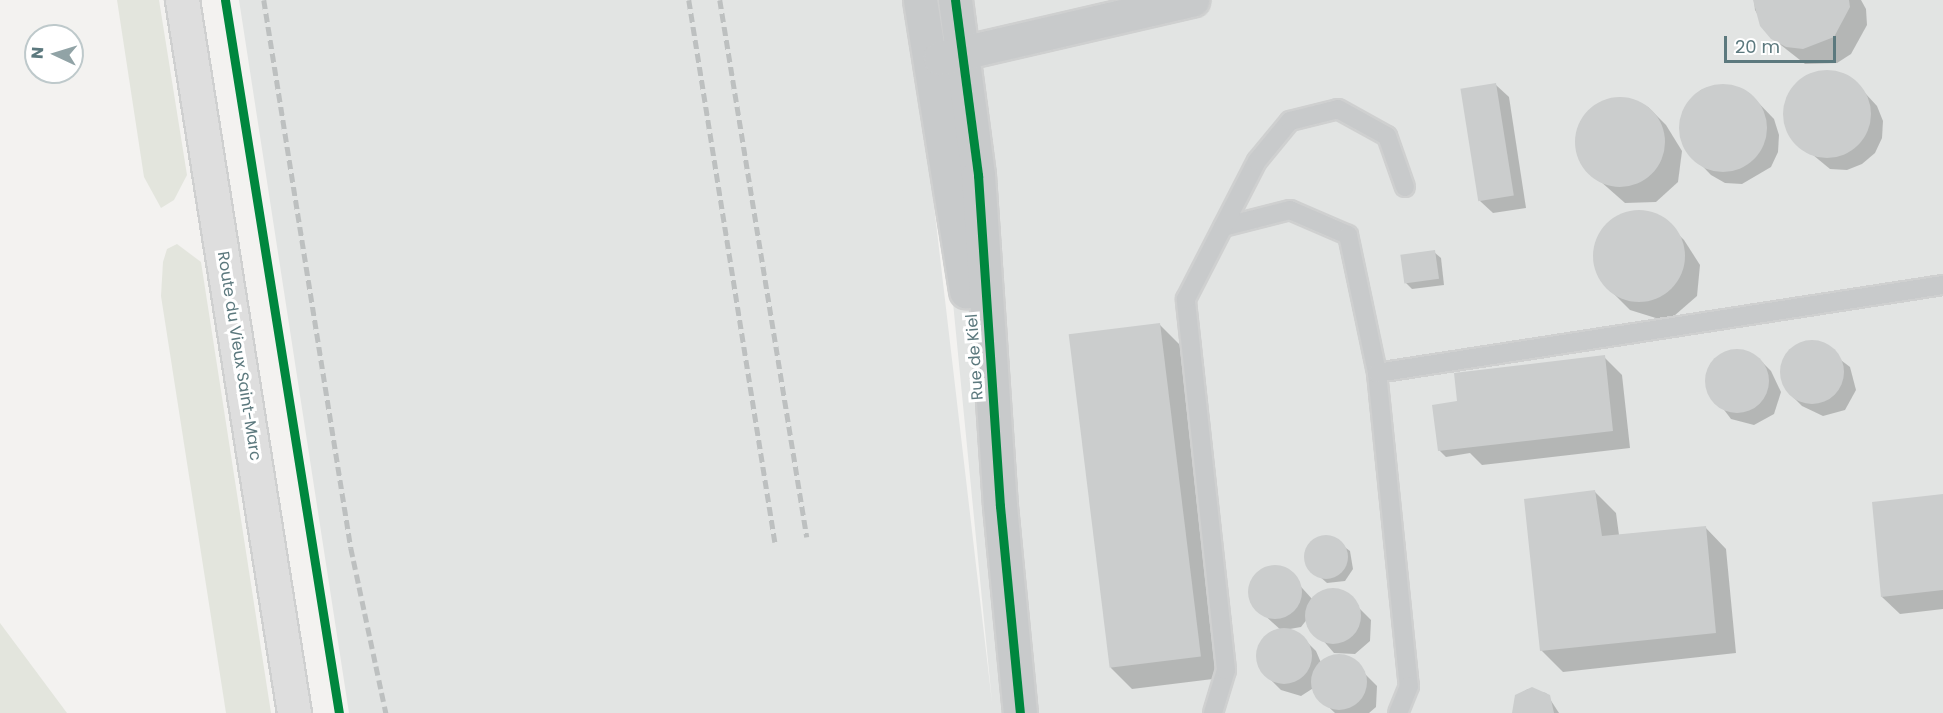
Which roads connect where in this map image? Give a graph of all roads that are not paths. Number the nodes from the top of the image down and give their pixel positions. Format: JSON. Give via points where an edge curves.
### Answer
{"nodes":[{"id":1,"x":182,"y":0,"type":"edge"},
{"id":2,"x":203,"y":0,"type":"edge"},
{"id":3,"x":920,"y":0,"type":"edge"},
{"id":4,"x":955,"y":0,"type":"edge"},
{"id":5,"x":1192,"y":0,"type":"edge"},
{"id":6,"x":946,"y":56,"type":"junction"},
{"id":7,"x":1405,"y":187,"type":"dead end"},
{"id":8,"x":1223,"y":227,"type":"junction"},
{"id":9,"x":1943,"y":285,"type":"edge"},
{"id":10,"x":1377,"y":373,"type":"junction"},
{"id":11,"x":294,"y":713,"type":"edge"},
{"id":12,"x":314,"y":713,"type":"edge"},
{"id":13,"x":1020,"y":713,"type":"edge"},
{"id":14,"x":1213,"y":713,"type":"edge"},
{"id":15,"x":1398,"y":713,"type":"edge"}],
"edges":[{"from":1,"to":11,"type":"main road","name":"Route du Vieux Saint-Marc"},
{"from":2,"to":12,"type":"main road","name":"Route du Vieux Saint-Marc"},
{"from":3,"to":6,"type":"street","name":"Rue de Kiel"},
{"from":4,"to":6,"type":"street","name":"Rue de Kiel"},
{"from":5,"to":6,"type":"street"},
{"from":6,"to":13,"type":"street","name":"Rue de Kiel","via":[[1000,506]]},
{"from":7,"to":8,"type":"lane","via":[[1387,136],[1338,109],[1290,121],[1257,161]]},
{"from":8,"to":10,"type":"lane","via":[[1290,210],[1348,235]]},
{"from":8,"to":14,"type":"lane","via":[[1186,299],[1226,670]]},
{"from":9,"to":10,"type":"lane"},
{"from":10,"to":15,"type":"lane","via":[[1409,686]]}]}
